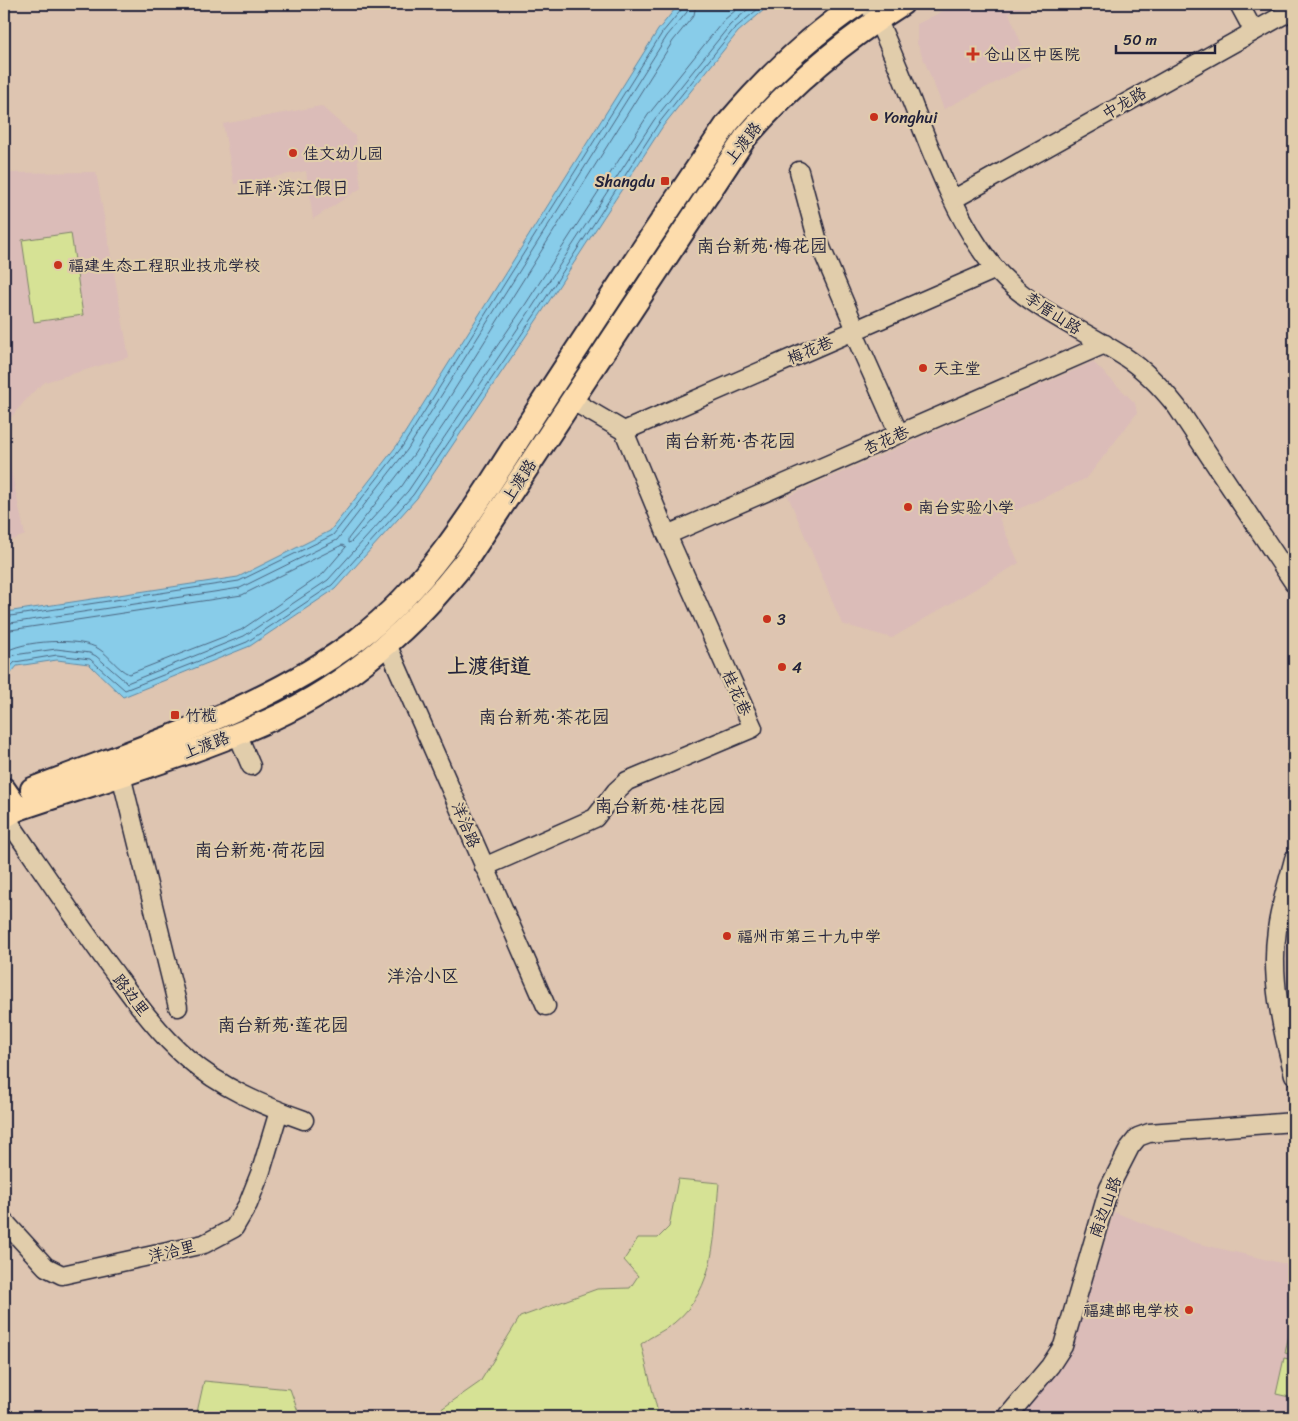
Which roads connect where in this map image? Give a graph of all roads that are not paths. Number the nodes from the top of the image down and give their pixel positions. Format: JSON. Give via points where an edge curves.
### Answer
{"nodes":[{"id":1,"x":858,"y":4,"type":"edge"},
{"id":2,"x":902,"y":4,"type":"edge"},
{"id":3,"x":1239,"y":4,"type":"edge"},
{"id":4,"x":1294,"y":9,"type":"edge"},
{"id":5,"x":872,"y":12,"type":"edge"},
{"id":6,"x":1253,"y":30,"type":"junction"},
{"id":7,"x":799,"y":172,"type":"dead end"},
{"id":8,"x":954,"y":199,"type":"junction"},
{"id":9,"x":996,"y":269,"type":"junction"},
{"id":10,"x":855,"y":331,"type":"junction"},
{"id":11,"x":1105,"y":344,"type":"junction"},
{"id":12,"x":572,"y":400,"type":"junction"},
{"id":13,"x":624,"y":432,"type":"junction"},
{"id":14,"x":898,"y":434,"type":"junction"},
{"id":15,"x":667,"y":535,"type":"junction"},
{"id":16,"x":1294,"y":583,"type":"edge"},
{"id":17,"x":387,"y":644,"type":"junction"},
{"id":18,"x":237,"y":733,"type":"junction"},
{"id":19,"x":251,"y":766,"type":"dead end"},
{"id":20,"x":121,"y":775,"type":"junction"},
{"id":21,"x":8,"y":805,"type":"edge"},
{"id":22,"x":1294,"y":859,"type":"edge"},
{"id":23,"x":484,"y":867,"type":"junction"},
{"id":24,"x":546,"y":1006,"type":"dead end"},
{"id":25,"x":178,"y":1007,"type":"dead end"},
{"id":26,"x":1294,"y":1075,"type":"edge"},
{"id":27,"x":279,"y":1111,"type":"junction"},
{"id":28,"x":304,"y":1120,"type":"dead end"},
{"id":29,"x":1294,"y":1122,"type":"edge"},
{"id":30,"x":4,"y":1221,"type":"edge"},
{"id":31,"x":1007,"y":1417,"type":"edge"}],
"edges":[{"from":1,"to":21,"type":"main road","name":"上渡路","via":[[793,52],[727,124],[448,547],[384,616],[340,651],[280,689]]},
{"from":2,"to":5,"type":"main road","name":"上渡路"},
{"from":3,"to":6,"type":"street"},
{"from":4,"to":6,"type":"street","name":"中龙路"},
{"from":5,"to":8,"type":"street","name":"李厝山路"},
{"from":5,"to":12,"type":"main road","name":"上渡路","via":[[745,138]]},
{"from":6,"to":8,"type":"street","name":"中龙路"},
{"from":7,"to":10,"type":"street","via":[[817,238]]},
{"from":8,"to":9,"type":"street","name":"李厝山路","via":[[978,246]]},
{"from":9,"to":10,"type":"street","name":"梅花巷"},
{"from":9,"to":11,"type":"street","name":"李厝山路","via":[[1042,308]]},
{"from":10,"to":13,"type":"street","name":"梅花巷"},
{"from":10,"to":14,"type":"street"},
{"from":11,"to":14,"type":"street","name":"杏花巷"},
{"from":11,"to":16,"type":"street","name":"李厝山路","via":[[1143,371],[1177,407]]},
{"from":12,"to":13,"type":"street"},
{"from":12,"to":17,"type":"main road","name":"上渡路","via":[[467,559],[426,608]]},
{"from":13,"to":15,"type":"street","name":"桂花巷"},
{"from":14,"to":15,"type":"street","name":"杏花巷"},
{"from":15,"to":23,"type":"street","name":"桂花巷","via":[[753,728],[627,781],[595,818]]},
{"from":17,"to":18,"type":"main road","name":"上渡路","via":[[308,700]]},
{"from":17,"to":23,"type":"street","name":"洋洽路"},
{"from":18,"to":19,"type":"street"},
{"from":18,"to":20,"type":"main road","name":"上渡路"},
{"from":20,"to":21,"type":"main road","name":"上渡路"},
{"from":20,"to":25,"type":"street"},
{"from":21,"to":27,"type":"street","name":"路边里","via":[[94,945],[140,1008],[171,1043],[218,1081]]},
{"from":22,"to":26,"type":"street","via":[[1278,918],[1275,958],[1282,1020]]},
{"from":23,"to":24,"type":"street","name":"洋洽路"},
{"from":27,"to":28,"type":"street","name":"路边里"},
{"from":27,"to":30,"type":"street","name":"洋洽里","via":[[261,1171],[241,1218],[228,1232],[204,1244],[62,1274],[46,1267]]},
{"from":29,"to":31,"type":"street","name":"南边山路","via":[[1149,1133],[1138,1137],[1106,1196],[1063,1346]]}]}
